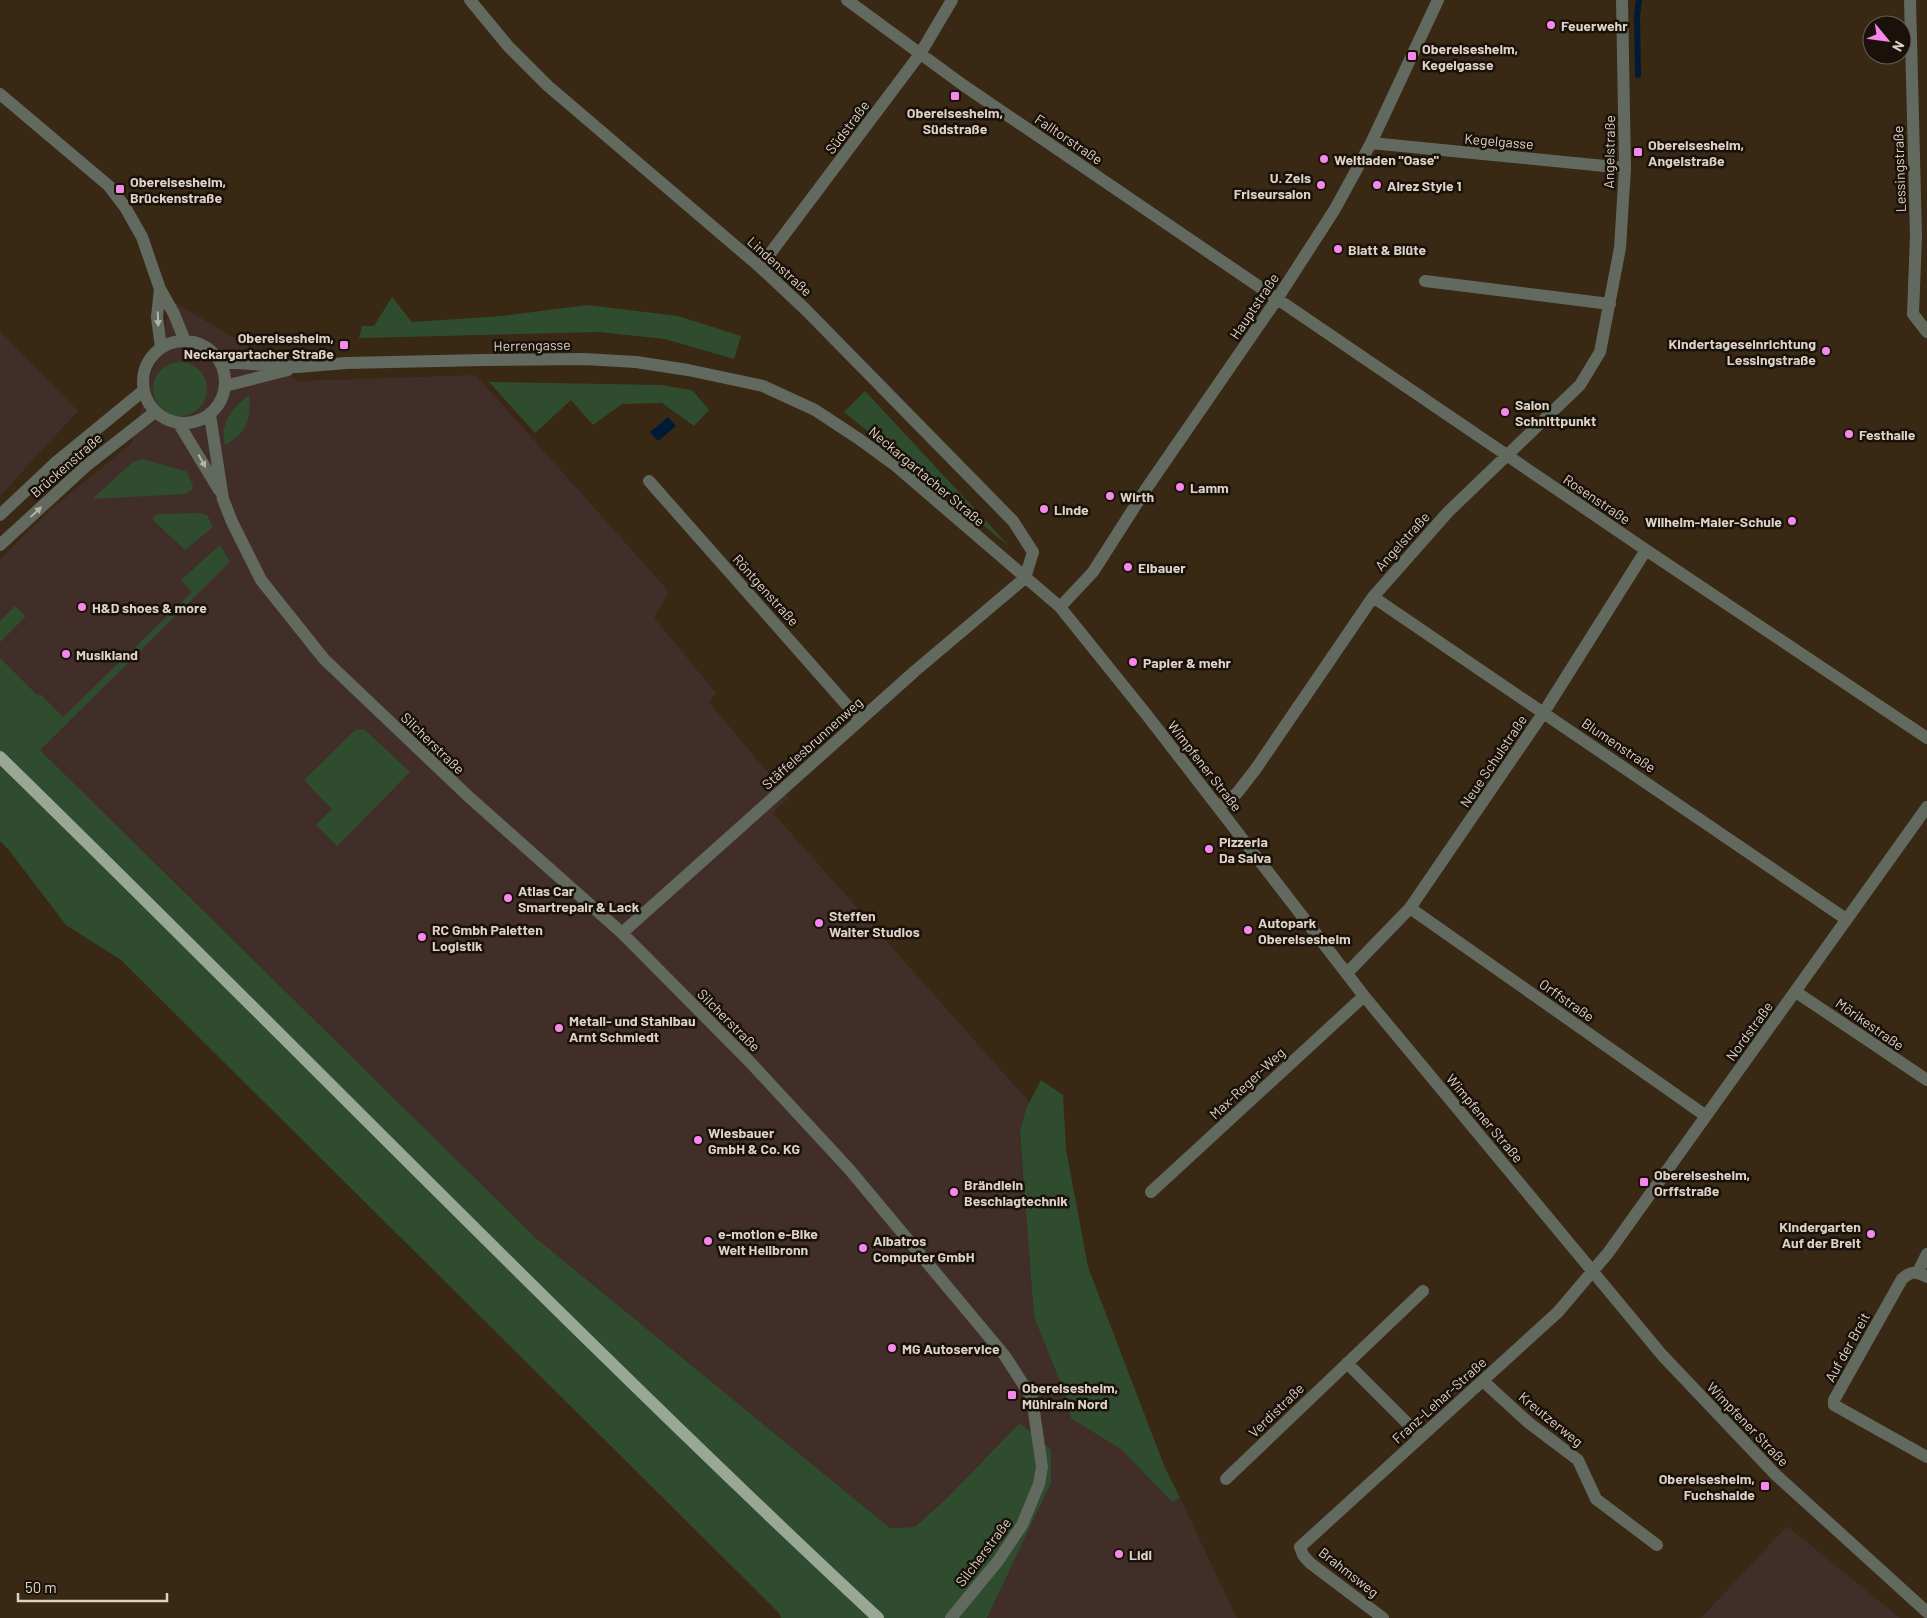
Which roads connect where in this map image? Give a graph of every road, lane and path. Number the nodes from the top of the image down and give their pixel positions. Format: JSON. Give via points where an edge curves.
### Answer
{"nodes":[{"id":1,"x":470,"y":0,"type":"edge"},
{"id":2,"x":847,"y":0,"type":"edge"},
{"id":3,"x":952,"y":0,"type":"edge"},
{"id":4,"x":1438,"y":0,"type":"edge"},
{"id":5,"x":1622,"y":0,"type":"edge"},
{"id":6,"x":1910,"y":0,"type":"edge"},
{"id":7,"x":920,"y":54,"type":"junction"},
{"id":8,"x":0,"y":94,"type":"edge"},
{"id":9,"x":1371,"y":144,"type":"junction"},
{"id":10,"x":1625,"y":168,"type":"junction"},
{"id":11,"x":1922,"y":236,"type":"edge"},
{"id":12,"x":760,"y":267,"type":"junction"},
{"id":13,"x":1425,"y":281,"type":"dead end"},
{"id":14,"x":160,"y":289,"type":"junction"},
{"id":15,"x":1277,"y":299,"type":"junction"},
{"id":16,"x":1610,"y":304,"type":"junction"},
{"id":17,"x":1927,"y":332,"type":"edge"},
{"id":18,"x":185,"y":341,"type":"junction"},
{"id":19,"x":161,"y":348,"type":"junction"},
{"id":20,"x":220,"y":362,"type":"junction"},
{"id":21,"x":298,"y":367,"type":"junction"},
{"id":22,"x":225,"y":386,"type":"junction"},
{"id":23,"x":763,"y":386,"type":"joint"},
{"id":24,"x":143,"y":391,"type":"junction"},
{"id":25,"x":154,"y":412,"type":"junction"},
{"id":26,"x":210,"y":414,"type":"junction"},
{"id":27,"x":179,"y":424,"type":"junction"},
{"id":28,"x":1506,"y":455,"type":"junction"},
{"id":29,"x":649,"y":481,"type":"dead end"},
{"id":30,"x":224,"y":499,"type":"junction"},
{"id":31,"x":0,"y":515,"type":"edge"},
{"id":32,"x":0,"y":545,"type":"edge"},
{"id":33,"x":1646,"y":550,"type":"junction"},
{"id":34,"x":1025,"y":578,"type":"junction"},
{"id":35,"x":1373,"y":597,"type":"junction"},
{"id":36,"x":1060,"y":607,"type":"junction"},
{"id":37,"x":1544,"y":712,"type":"junction"},
{"id":38,"x":860,"y":720,"type":"junction"},
{"id":39,"x":1927,"y":738,"type":"edge"},
{"id":40,"x":0,"y":757,"type":"edge"},
{"id":41,"x":1218,"y":806,"type":"junction"},
{"id":42,"x":1927,"y":807,"type":"edge"},
{"id":43,"x":1410,"y":908,"type":"junction"},
{"id":44,"x":1846,"y":919,"type":"junction"},
{"id":45,"x":622,"y":933,"type":"junction"},
{"id":46,"x":1346,"y":973,"type":"junction"},
{"id":47,"x":1796,"y":992,"type":"junction"},
{"id":48,"x":1364,"y":996,"type":"junction"},
{"id":49,"x":1927,"y":1080,"type":"edge"},
{"id":50,"x":1706,"y":1116,"type":"junction"},
{"id":51,"x":1151,"y":1192,"type":"dead end"},
{"id":52,"x":1927,"y":1254,"type":"edge"},
{"id":53,"x":1591,"y":1270,"type":"junction"},
{"id":54,"x":1922,"y":1274,"type":"edge"},
{"id":55,"x":1423,"y":1291,"type":"dead end"},
{"id":56,"x":1347,"y":1363,"type":"junction"},
{"id":57,"x":1482,"y":1381,"type":"junction"},
{"id":58,"x":1420,"y":1436,"type":"junction"},
{"id":59,"x":1927,"y":1457,"type":"edge"},
{"id":60,"x":1226,"y":1479,"type":"dead end"},
{"id":61,"x":1658,"y":1545,"type":"dead end"},
{"id":62,"x":1300,"y":1547,"type":"joint"},
{"id":63,"x":1927,"y":1612,"type":"edge"},
{"id":64,"x":878,"y":1618,"type":"edge"},
{"id":65,"x":951,"y":1618,"type":"edge"},
{"id":66,"x":1383,"y":1618,"type":"edge"}],
"edges":[{"from":1,"to":12,"type":"street","name":"Lindenstraße","via":[[508,46],[548,86]]},
{"from":2,"to":7,"type":"street","name":"Falltorstraße"},
{"from":3,"to":7,"type":"street","name":"Südstraße"},
{"from":4,"to":9,"type":"street","name":"Hauptstraße"},
{"from":5,"to":10,"type":"street","name":"Angelstraße"},
{"from":6,"to":11,"type":"street","name":"Lessingstraße"},
{"from":7,"to":12,"type":"street","name":"Südstraße"},
{"from":7,"to":15,"type":"street","name":"Falltorstraße"},
{"from":8,"to":14,"type":"street","via":[[109,186],[138,228]]},
{"from":9,"to":10,"type":"street","name":"Kegelgasse"},
{"from":9,"to":15,"type":"street","name":"Hauptstraße","via":[[1335,209]]},
{"from":10,"to":16,"type":"street","name":"Angelstraße","via":[[1620,248]]},
{"from":11,"to":17,"type":"street","name":"Lessingstraße","via":[[1912,314]]},
{"from":12,"to":34,"type":"street","name":"Lindenstraße","via":[[1013,521],[1034,552]]},
{"from":13,"to":16,"type":"street"},
{"from":14,"to":18,"type":"street"},
{"from":14,"to":19,"type":"street","one_way":true,"via":[[157,317]]},
{"from":15,"to":28,"type":"street","name":"Rosenstraße"},
{"from":15,"to":36,"type":"street","name":"Hauptstraße","via":[[1093,572]]},
{"from":16,"to":28,"type":"street","name":"Angelstraße","via":[[1600,352],[1580,385]]},
{"from":18,"to":19,"type":"street"},
{"from":18,"to":20,"type":"street","via":[[211,351]]},
{"from":19,"to":24,"type":"street","via":[[149,359],[143,375]]},
{"from":20,"to":21,"type":"street"},
{"from":20,"to":22,"type":"street"},
{"from":21,"to":22,"type":"street"},
{"from":21,"to":23,"type":"street","name":"Herrengasse","via":[[346,363],[584,359],[636,362]]},
{"from":22,"to":26,"type":"street","via":[[220,402]]},
{"from":23,"to":34,"type":"street","name":"Neckargartacher Straße","via":[[815,410],[896,466]]},
{"from":24,"to":25,"type":"street"},
{"from":24,"to":31,"type":"street","name":"Brückenstraße","via":[[54,464]]},
{"from":25,"to":27,"type":"street"},
{"from":32,"to":25,"type":"street","name":"Brückenstraße","one_way":true,"via":[[86,466]]},
{"from":26,"to":27,"type":"street","via":[[195,422]]},
{"from":26,"to":30,"type":"street","name":"Silcherstraße"},
{"from":27,"to":30,"type":"street","name":"Silcherstraße","one_way":true},
{"from":28,"to":33,"type":"street","name":"Rosenstraße"},
{"from":28,"to":35,"type":"street","name":"Angelstraße","via":[[1411,551]]},
{"from":29,"to":38,"type":"street","name":"Röntgenstraße"},
{"from":30,"to":45,"type":"street","name":"Silcherstraße","via":[[261,580],[324,660],[469,797]]},
{"from":33,"to":37,"type":"street","name":"Neue Schulstraße"},
{"from":33,"to":39,"type":"street","name":"Rosenstraße"},
{"from":34,"to":36,"type":"street","name":"Neckargartacher Straße"},
{"from":34,"to":38,"type":"street","name":"Stäffelesbrunnenweg"},
{"from":35,"to":37,"type":"street","name":"Blumenstraße"},
{"from":35,"to":41,"type":"street","name":"Angelstraße","via":[[1255,770],[1236,793]]},
{"from":36,"to":41,"type":"street","name":"Wimpfener Straße"},
{"from":37,"to":43,"type":"street","name":"Neue Schulstraße"},
{"from":37,"to":44,"type":"street","name":"Blumenstraße"},
{"from":38,"to":45,"type":"street","name":"Stäffelesbrunnenweg"},
{"from":40,"to":64,"type":"main road","via":[[734,1484]]},
{"from":41,"to":46,"type":"street","name":"Wimpfener Straße"},
{"from":42,"to":44,"type":"street","name":"Nordstraße"},
{"from":43,"to":46,"type":"street","name":"Neue Schulstraße"},
{"from":43,"to":50,"type":"street","name":"Orffstraße"},
{"from":44,"to":47,"type":"street","name":"Nordstraße"},
{"from":45,"to":65,"type":"street","name":"Silcherstraße","via":[[749,1061],[849,1169],[1005,1356],[1032,1398],[1042,1467],[1039,1484],[1022,1526]]},
{"from":46,"to":48,"type":"street","name":"Wimpfener Straße"},
{"from":47,"to":49,"type":"street","name":"Mörikestraße"},
{"from":47,"to":50,"type":"street","name":"Nordstraße"},
{"from":48,"to":51,"type":"street","name":"Max-Reger-Weg"},
{"from":48,"to":53,"type":"street","name":"Wimpfener Straße"},
{"from":50,"to":53,"type":"street","name":"Nordstraße","via":[[1618,1240]]},
{"from":52,"to":54,"type":"street","name":"Auf der Breit"},
{"from":53,"to":57,"type":"street","name":"Franz-Lehar-Straße","via":[[1558,1312]]},
{"from":53,"to":63,"type":"street","name":"Wimpfener Straße","via":[[1688,1382],[1776,1475]]},
{"from":54,"to":59,"type":"street","name":"Auf der Breit","via":[[1909,1272],[1902,1279],[1834,1405]]},
{"from":55,"to":56,"type":"street","name":"Verdistraße"},
{"from":56,"to":58,"type":"street"},
{"from":56,"to":60,"type":"street","name":"Verdistraße"},
{"from":57,"to":58,"type":"street","name":"Franz-Lehar-Straße"},
{"from":57,"to":61,"type":"street","name":"Kreutzerweg","via":[[1529,1423],[1578,1460],[1596,1499]]},
{"from":58,"to":62,"type":"street","name":"Franz-Lehar-Straße"},
{"from":62,"to":66,"type":"street","name":"Brahmsweg","via":[[1310,1563]]}]}
